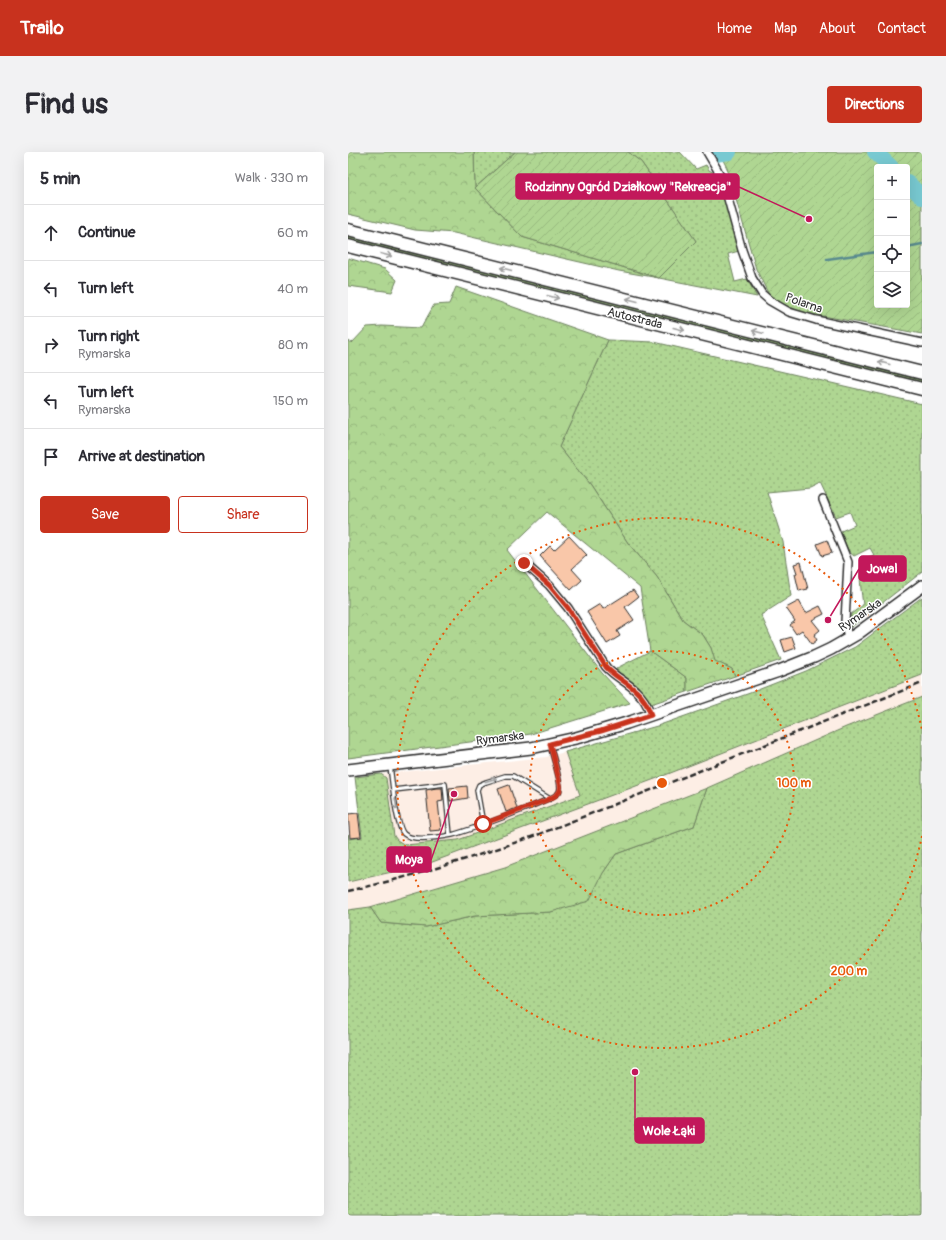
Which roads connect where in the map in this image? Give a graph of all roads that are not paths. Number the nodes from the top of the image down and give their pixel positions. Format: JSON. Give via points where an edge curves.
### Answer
{"nodes":[{"id":1,"x":707,"y":152,"type":"edge"},
{"id":2,"x":348,"y":230,"type":"edge"},
{"id":3,"x":348,"y":246,"type":"edge"},
{"id":4,"x":922,"y":343,"type":"edge"},
{"id":5,"x":922,"y":373,"type":"edge"},
{"id":6,"x":922,"y":389,"type":"edge"},
{"id":7,"x":823,"y":500,"type":"dead end"},
{"id":8,"x":524,"y":563,"type":"dead end"},
{"id":9,"x":922,"y":586,"type":"edge"},
{"id":10,"x":848,"y":639,"type":"junction"},
{"id":11,"x":651,"y":715,"type":"junction"},
{"id":12,"x":550,"y":744,"type":"junction"},
{"id":13,"x":390,"y":765,"type":"junction"},
{"id":14,"x":348,"y":770,"type":"edge"},
{"id":15,"x":394,"y":790,"type":"junction"},
{"id":16,"x":550,"y":799,"type":"junction"},
{"id":17,"x":483,"y":824,"type":"junction"},
{"id":18,"x":450,"y":835,"type":"junction"}],
"edges":[{"from":1,"to":4,"type":"street","name":"Polarna","via":[[724,184],[742,250],[752,278],[762,294],[789,312]]},
{"from":5,"to":2,"type":"highway","name":"Autostrada","one_way":true},
{"from":3,"to":6,"type":"highway","name":"Autostrada","one_way":true},
{"from":7,"to":10,"type":"street","via":[[848,562],[845,622]]},
{"from":8,"to":11,"type":"street","via":[[549,585],[568,608],[606,667],[613,675],[637,691]]},
{"from":9,"to":10,"type":"main road","name":"Rymarska"},
{"from":10,"to":11,"type":"main road","name":"Rymarska","via":[[779,671]]},
{"from":11,"to":12,"type":"main road","name":"Rymarska"},
{"from":12,"to":13,"type":"main road","name":"Rymarska"},
{"from":12,"to":16,"type":"lane","via":[[561,787],[559,793]]},
{"from":13,"to":14,"type":"main road","name":"Rymarska"},
{"from":13,"to":15,"type":"lane"},
{"from":15,"to":18,"type":"lane","one_way":true,"via":[[400,828],[405,835],[420,838]]},
{"from":15,"to":18,"type":"lane","via":[[445,784]]},
{"from":16,"to":17,"type":"lane"},
{"from":17,"to":16,"type":"lane","one_way":true,"via":[[477,790],[479,785],[486,782],[513,776]]},
{"from":17,"to":18,"type":"lane"}]}
